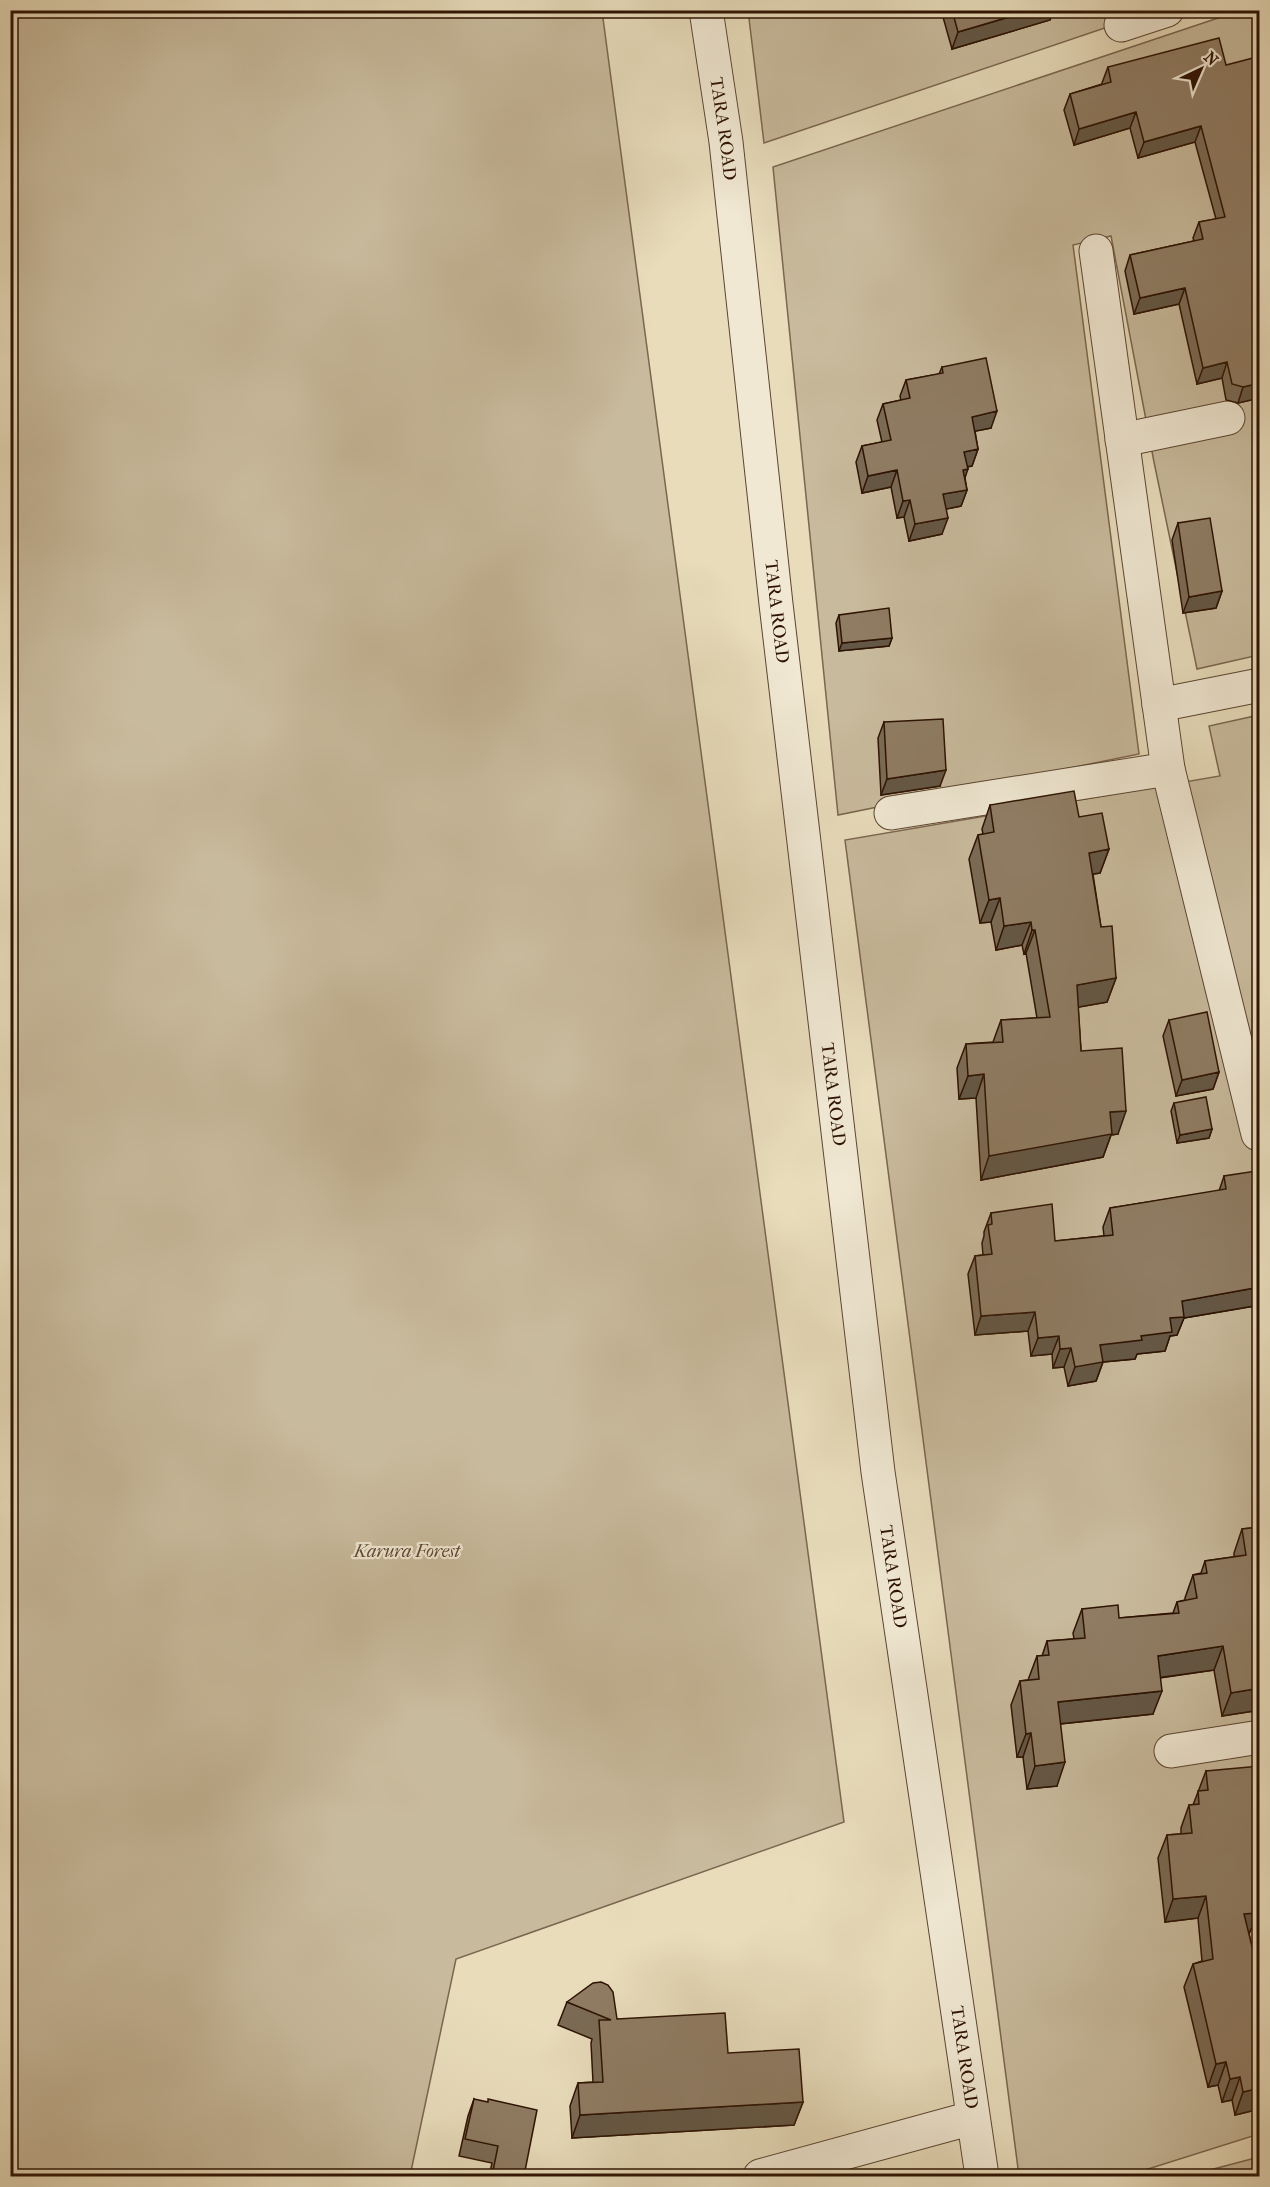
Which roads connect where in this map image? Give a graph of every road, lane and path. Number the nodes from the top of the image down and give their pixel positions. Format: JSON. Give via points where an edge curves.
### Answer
{"nodes":[{"id":1,"x":706,"y":10,"type":"edge"},
{"id":2,"x":1167,"y":10,"type":"edge"},
{"id":3,"x":1121,"y":25,"type":"dead end"},
{"id":4,"x":1096,"y":251,"type":"dead end"},
{"id":5,"x":1228,"y":418,"type":"dead end"},
{"id":6,"x":1122,"y":440,"type":"junction"},
{"id":7,"x":1260,"y":685,"type":"edge"},
{"id":8,"x":1159,"y":705,"type":"junction"},
{"id":9,"x":1168,"y":769,"type":"junction"},
{"id":10,"x":891,"y":813,"type":"dead end"},
{"id":11,"x":1257,"y":1134,"type":"dead end"},
{"id":12,"x":1260,"y":1737,"type":"edge"},
{"id":13,"x":1172,"y":1751,"type":"dead end"},
{"id":14,"x":972,"y":2118,"type":"junction"},
{"id":15,"x":760,"y":2176,"type":"edge"},
{"id":16,"x":982,"y":2176,"type":"edge"}],
"edges":[{"from":1,"to":14,"type":"street","name":"TARA ROAD","via":[[726,142],[878,1472]]},
{"from":2,"to":3,"type":"street"},
{"from":4,"to":6,"type":"street"},
{"from":5,"to":6,"type":"street"},
{"from":6,"to":8,"type":"street"},
{"from":7,"to":8,"type":"street"},
{"from":8,"to":9,"type":"street"},
{"from":9,"to":10,"type":"street"},
{"from":9,"to":11,"type":"street"},
{"from":12,"to":13,"type":"street"},
{"from":14,"to":15,"type":"street"},
{"from":14,"to":16,"type":"street","name":"TARA ROAD"}]}
